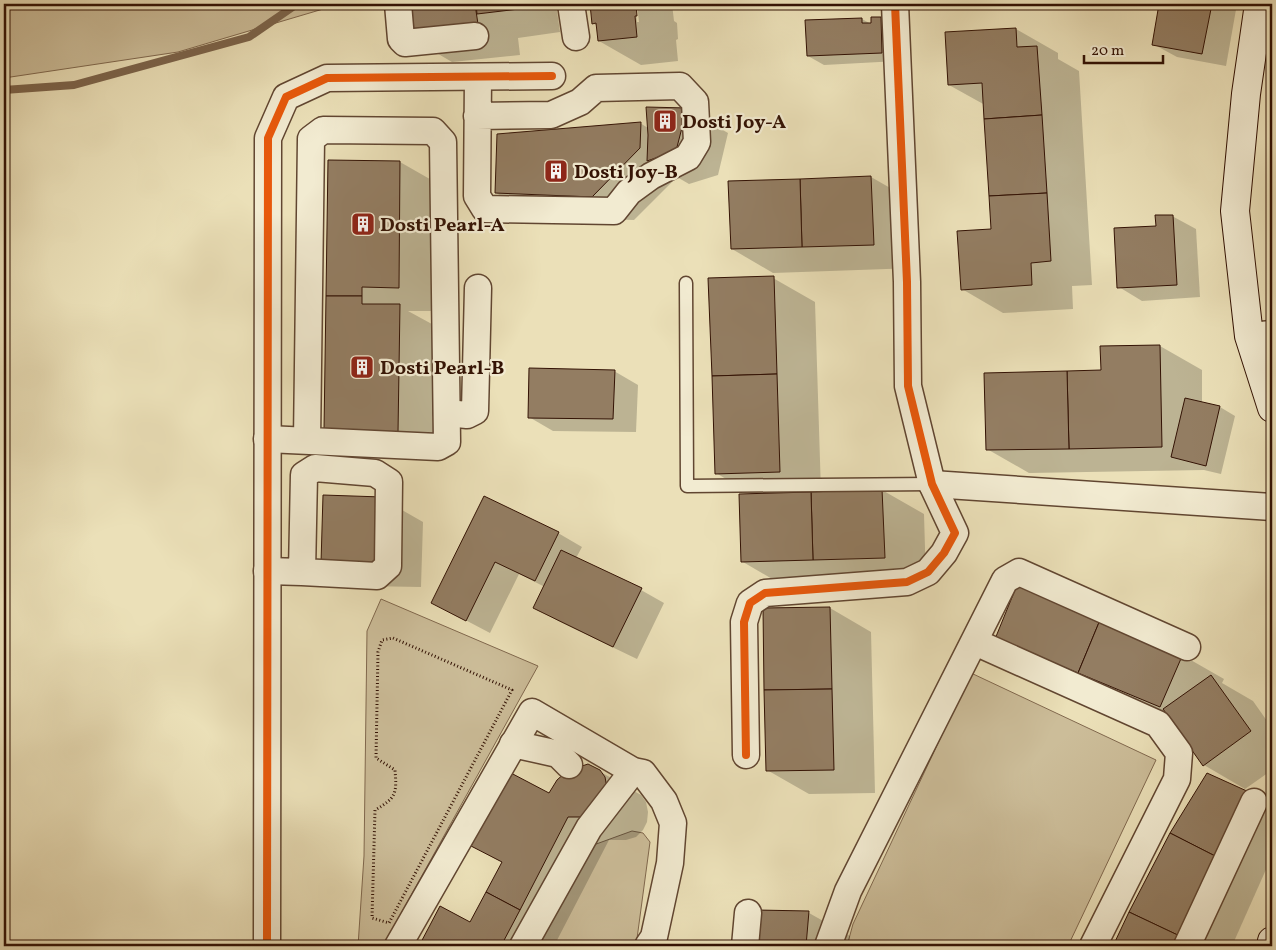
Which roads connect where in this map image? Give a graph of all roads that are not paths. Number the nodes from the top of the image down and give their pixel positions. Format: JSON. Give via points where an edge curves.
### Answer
{"nodes":[{"id":1,"x":398,"y":4,"type":"edge"},
{"id":2,"x":571,"y":4,"type":"edge"},
{"id":3,"x":895,"y":4,"type":"edge"},
{"id":4,"x":1259,"y":4,"type":"edge"},
{"id":5,"x":475,"y":36,"type":"dead end"},
{"id":6,"x":576,"y":37,"type":"dead end"},
{"id":7,"x":552,"y":76,"type":"dead end"},
{"id":8,"x":478,"y":77,"type":"junction"},
{"id":9,"x":477,"y":116,"type":"junction"},
{"id":10,"x":686,"y":284,"type":"dead end"},
{"id":11,"x":478,"y":288,"type":"dead end"},
{"id":12,"x":1261,"y":335,"type":"edge"},
{"id":13,"x":1272,"y":408,"type":"edge"},
{"id":14,"x":447,"y":413,"type":"junction"},
{"id":15,"x":267,"y":439,"type":"junction"},
{"id":16,"x":307,"y":441,"type":"junction"},
{"id":17,"x":932,"y":484,"type":"junction"},
{"id":18,"x":1272,"y":507,"type":"edge"},
{"id":19,"x":267,"y":571,"type":"junction"},
{"id":20,"x":302,"y":572,"type":"junction"},
{"id":21,"x":975,"y":642,"type":"junction"},
{"id":22,"x":1187,"y":646,"type":"dead end"},
{"id":23,"x":513,"y":744,"type":"junction"},
{"id":24,"x":746,"y":755,"type":"dead end"},
{"id":25,"x":569,"y":765,"type":"dead end"},
{"id":26,"x":633,"y":771,"type":"junction"},
{"id":27,"x":1254,"y":802,"type":"dead end"},
{"id":28,"x":748,"y":913,"type":"dead end"},
{"id":29,"x":1272,"y":941,"type":"edge"},
{"id":30,"x":267,"y":946,"type":"edge"},
{"id":31,"x":398,"y":946,"type":"edge"},
{"id":32,"x":523,"y":946,"type":"edge"},
{"id":33,"x":648,"y":946,"type":"edge"},
{"id":34,"x":745,"y":946,"type":"edge"},
{"id":35,"x":828,"y":946,"type":"edge"},
{"id":36,"x":1093,"y":946,"type":"edge"},
{"id":37,"x":1187,"y":946,"type":"edge"},
{"id":38,"x":1271,"y":946,"type":"edge"}],
"edges":[{"from":1,"to":5,"type":"street","via":[[401,39],[405,43]]},
{"from":2,"to":6,"type":"street"},
{"from":3,"to":17,"type":"street","via":[[907,282],[908,386]]},
{"from":4,"to":12,"type":"street","via":[[1246,94],[1235,211]]},
{"from":7,"to":8,"type":"street"},
{"from":8,"to":9,"type":"street"},
{"from":8,"to":15,"type":"street","via":[[327,78],[286,97],[268,138]]},
{"from":9,"to":9,"type":"street","via":[[477,196],[486,209],[614,211],[629,192],[651,176],[688,157],[697,142],[695,102],[680,86],[596,88],[580,102],[551,115]]},
{"from":10,"to":17,"type":"lane","via":[[687,486]]},
{"from":11,"to":14,"type":"street","via":[[475,411],[467,415]]},
{"from":12,"to":13,"type":"street"},
{"from":14,"to":16,"type":"street","via":[[447,442],[438,447]]},
{"from":14,"to":16,"type":"street","via":[[443,142],[433,131],[322,130],[311,139]]},
{"from":15,"to":16,"type":"street"},
{"from":15,"to":19,"type":"street"},
{"from":17,"to":18,"type":"street"},
{"from":17,"to":24,"type":"street","via":[[955,533],[928,572],[907,582],[765,593],[750,603],[744,622]]},
{"from":19,"to":20,"type":"street"},
{"from":19,"to":30,"type":"street"},
{"from":20,"to":20,"type":"street","via":[[377,576],[388,566],[389,482],[375,474],[315,468],[304,475]]},
{"from":21,"to":22,"type":"street","via":[[1005,580],[1019,572]]},
{"from":21,"to":35,"type":"street","via":[[848,891]]},
{"from":21,"to":36,"type":"street","via":[[1158,724],[1179,753],[1177,779]]},
{"from":23,"to":25,"type":"street","via":[[558,754]]},
{"from":23,"to":26,"type":"street","via":[[532,712]]},
{"from":23,"to":31,"type":"street"},
{"from":26,"to":32,"type":"street","via":[[589,828]]},
{"from":26,"to":33,"type":"street","via":[[643,773],[664,801],[673,823],[670,863],[654,937]]},
{"from":27,"to":37,"type":"street"},
{"from":28,"to":34,"type":"street"},
{"from":29,"to":38,"type":"street"}]}
